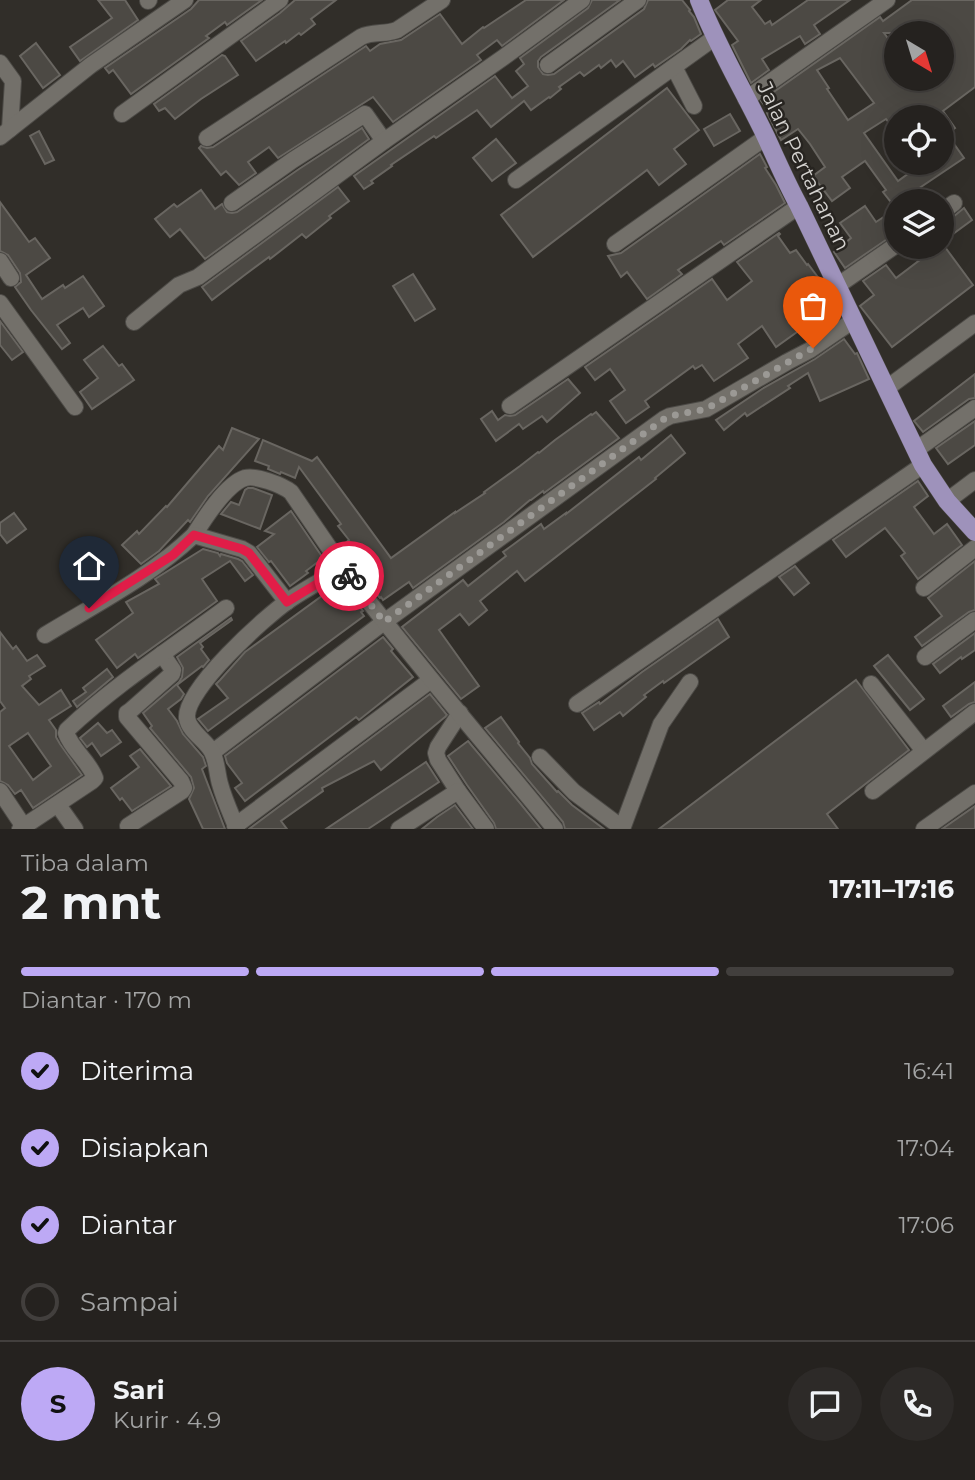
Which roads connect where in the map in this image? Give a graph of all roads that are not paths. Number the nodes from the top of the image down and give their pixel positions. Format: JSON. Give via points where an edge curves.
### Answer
{"nodes":[{"id":1,"x":185,"y":0,"type":"edge"},
{"id":2,"x":280,"y":0,"type":"edge"},
{"id":3,"x":442,"y":0,"type":"edge"},
{"id":4,"x":582,"y":0,"type":"edge"},
{"id":5,"x":638,"y":0,"type":"edge"},
{"id":6,"x":699,"y":0,"type":"edge"},
{"id":7,"x":887,"y":0,"type":"edge"},
{"id":8,"x":714,"y":37,"type":"junction"},
{"id":9,"x":0,"y":63,"type":"edge"},
{"id":10,"x":548,"y":65,"type":"dead end"},
{"id":11,"x":674,"y":66,"type":"junction"},
{"id":12,"x":746,"y":99,"type":"junction"},
{"id":13,"x":694,"y":106,"type":"dead end"},
{"id":14,"x":122,"y":114,"type":"dead end"},
{"id":15,"x":5,"y":133,"type":"edge"},
{"id":16,"x":766,"y":137,"type":"junction"},
{"id":17,"x":207,"y":138,"type":"dead end"},
{"id":18,"x":384,"y":141,"type":"junction"},
{"id":19,"x":516,"y":180,"type":"dead end"},
{"id":20,"x":232,"y":203,"type":"dead end"},
{"id":21,"x":799,"y":206,"type":"junction"},
{"id":22,"x":615,"y":244,"type":"dead end"},
{"id":23,"x":884,"y":253,"type":"edge"},
{"id":24,"x":0,"y":261,"type":"edge"},
{"id":25,"x":11,"y":278,"type":"dead end"},
{"id":26,"x":837,"y":286,"type":"junction"},
{"id":27,"x":0,"y":303,"type":"edge"},
{"id":28,"x":853,"y":318,"type":"junction"},
{"id":29,"x":134,"y":322,"type":"dead end"},
{"id":30,"x":975,"y":323,"type":"edge"},
{"id":31,"x":887,"y":388,"type":"junction"},
{"id":32,"x":510,"y":406,"type":"dead end"},
{"id":33,"x":75,"y":407,"type":"dead end"},
{"id":34,"x":975,"y":408,"type":"edge"},
{"id":35,"x":920,"y":457,"type":"junction"},
{"id":36,"x":975,"y":480,"type":"edge"},
{"id":37,"x":947,"y":501,"type":"junction"},
{"id":38,"x":975,"y":532,"type":"edge"},
{"id":39,"x":194,"y":535,"type":"junction"},
{"id":40,"x":975,"y":548,"type":"edge"},
{"id":41,"x":343,"y":568,"type":"junction"},
{"id":42,"x":924,"y":587,"type":"dead end"},
{"id":43,"x":287,"y":602,"type":"junction"},
{"id":44,"x":226,"y":608,"type":"dead end"},
{"id":45,"x":975,"y":620,"type":"edge"},
{"id":46,"x":384,"y":622,"type":"junction"},
{"id":47,"x":46,"y":635,"type":"dead end"},
{"id":48,"x":162,"y":654,"type":"junction"},
{"id":49,"x":925,"y":657,"type":"dead end"},
{"id":50,"x":431,"y":680,"type":"junction"},
{"id":51,"x":691,"y":682,"type":"dead end"},
{"id":52,"x":871,"y":684,"type":"dead end"},
{"id":53,"x":578,"y":704,"type":"dead end"},
{"id":54,"x":975,"y":712,"type":"edge"},
{"id":55,"x":460,"y":713,"type":"junction"},
{"id":56,"x":924,"y":751,"type":"junction"},
{"id":57,"x":213,"y":752,"type":"junction"},
{"id":58,"x":540,"y":757,"type":"dead end"},
{"id":59,"x":0,"y":790,"type":"edge"},
{"id":60,"x":873,"y":791,"type":"dead end"},
{"id":61,"x":458,"y":792,"type":"junction"},
{"id":62,"x":975,"y":793,"type":"edge"},
{"id":63,"x":58,"y":806,"type":"junction"},
{"id":64,"x":128,"y":826,"type":"dead end"},
{"id":65,"x":236,"y":827,"type":"edge"},
{"id":66,"x":22,"y":828,"type":"edge"},
{"id":67,"x":622,"y":828,"type":"edge"},
{"id":68,"x":75,"y":829,"type":"edge"},
{"id":69,"x":398,"y":829,"type":"edge"},
{"id":70,"x":486,"y":829,"type":"edge"},
{"id":71,"x":555,"y":829,"type":"edge"},
{"id":72,"x":924,"y":829,"type":"edge"}],
"edges":[{"from":1,"to":15,"type":"street","via":[[91,65]]},
{"from":2,"to":14,"type":"street"},
{"from":3,"to":17,"type":"street","via":[[397,30],[361,37]]},
{"from":4,"to":18,"type":"street"},
{"from":5,"to":10,"type":"street"},
{"from":6,"to":8,"type":"main road","name":"Jalan Pertahanan"},
{"from":7,"to":12,"type":"street"},
{"from":8,"to":11,"type":"street"},
{"from":8,"to":12,"type":"main road","name":"Jalan Pertahanan"},
{"from":9,"to":15,"type":"street","via":[[13,81]]},
{"from":11,"to":13,"type":"street"},
{"from":11,"to":19,"type":"street"},
{"from":12,"to":16,"type":"main road","name":"Jalan Pertahanan"},
{"from":16,"to":21,"type":"main road","name":"Jalan Pertahanan"},
{"from":16,"to":22,"type":"street"},
{"from":18,"to":20,"type":"street","via":[[365,114]]},
{"from":18,"to":29,"type":"street","via":[[198,277],[179,285]]},
{"from":21,"to":26,"type":"main road","name":"Jalan Pertahanan"},
{"from":21,"to":32,"type":"street"},
{"from":23,"to":26,"type":"street"},
{"from":24,"to":25,"type":"street"},
{"from":26,"to":28,"type":"main road","name":"Jalan Pertahanan"},
{"from":27,"to":33,"type":"street"},
{"from":28,"to":31,"type":"main road","name":"Jalan Pertahanan"},
{"from":28,"to":46,"type":"street","via":[[810,350],[706,409],[664,419]]},
{"from":30,"to":31,"type":"street"},
{"from":31,"to":35,"type":"main road","name":"Jalan Pertahanan"},
{"from":34,"to":35,"type":"street"},
{"from":35,"to":37,"type":"main road","name":"Jalan Pertahanan"},
{"from":35,"to":53,"type":"street"},
{"from":36,"to":37,"type":"street"},
{"from":37,"to":38,"type":"main road","name":"Jalan Pertahanan"},
{"from":39,"to":41,"type":"street","via":[[232,486],[253,477],[291,492]]},
{"from":39,"to":43,"type":"street","via":[[249,553]]},
{"from":39,"to":47,"type":"street","via":[[173,555]]},
{"from":40,"to":42,"type":"street"},
{"from":41,"to":43,"type":"street"},
{"from":41,"to":46,"type":"street"},
{"from":43,"to":57,"type":"street","via":[[225,657],[193,698],[187,718]]},
{"from":44,"to":48,"type":"street"},
{"from":45,"to":49,"type":"street"},
{"from":46,"to":50,"type":"street"},
{"from":46,"to":57,"type":"street"},
{"from":48,"to":63,"type":"street","via":[[67,730],[69,741],[95,778]]},
{"from":48,"to":64,"type":"street","via":[[172,674],[127,717],[184,788]]},
{"from":50,"to":55,"type":"street"},
{"from":50,"to":65,"type":"street"},
{"from":51,"to":67,"type":"street","via":[[661,724]]},
{"from":52,"to":56,"type":"street"},
{"from":54,"to":56,"type":"street"},
{"from":55,"to":61,"type":"street","via":[[436,753]]},
{"from":55,"to":71,"type":"street"},
{"from":56,"to":60,"type":"street"},
{"from":57,"to":65,"type":"street","via":[[220,787]]},
{"from":58,"to":67,"type":"street","via":[[574,792]]},
{"from":59,"to":66,"type":"street"},
{"from":61,"to":69,"type":"street"},
{"from":61,"to":70,"type":"street"},
{"from":62,"to":72,"type":"street"},
{"from":63,"to":66,"type":"street"},
{"from":63,"to":68,"type":"street"}]}
